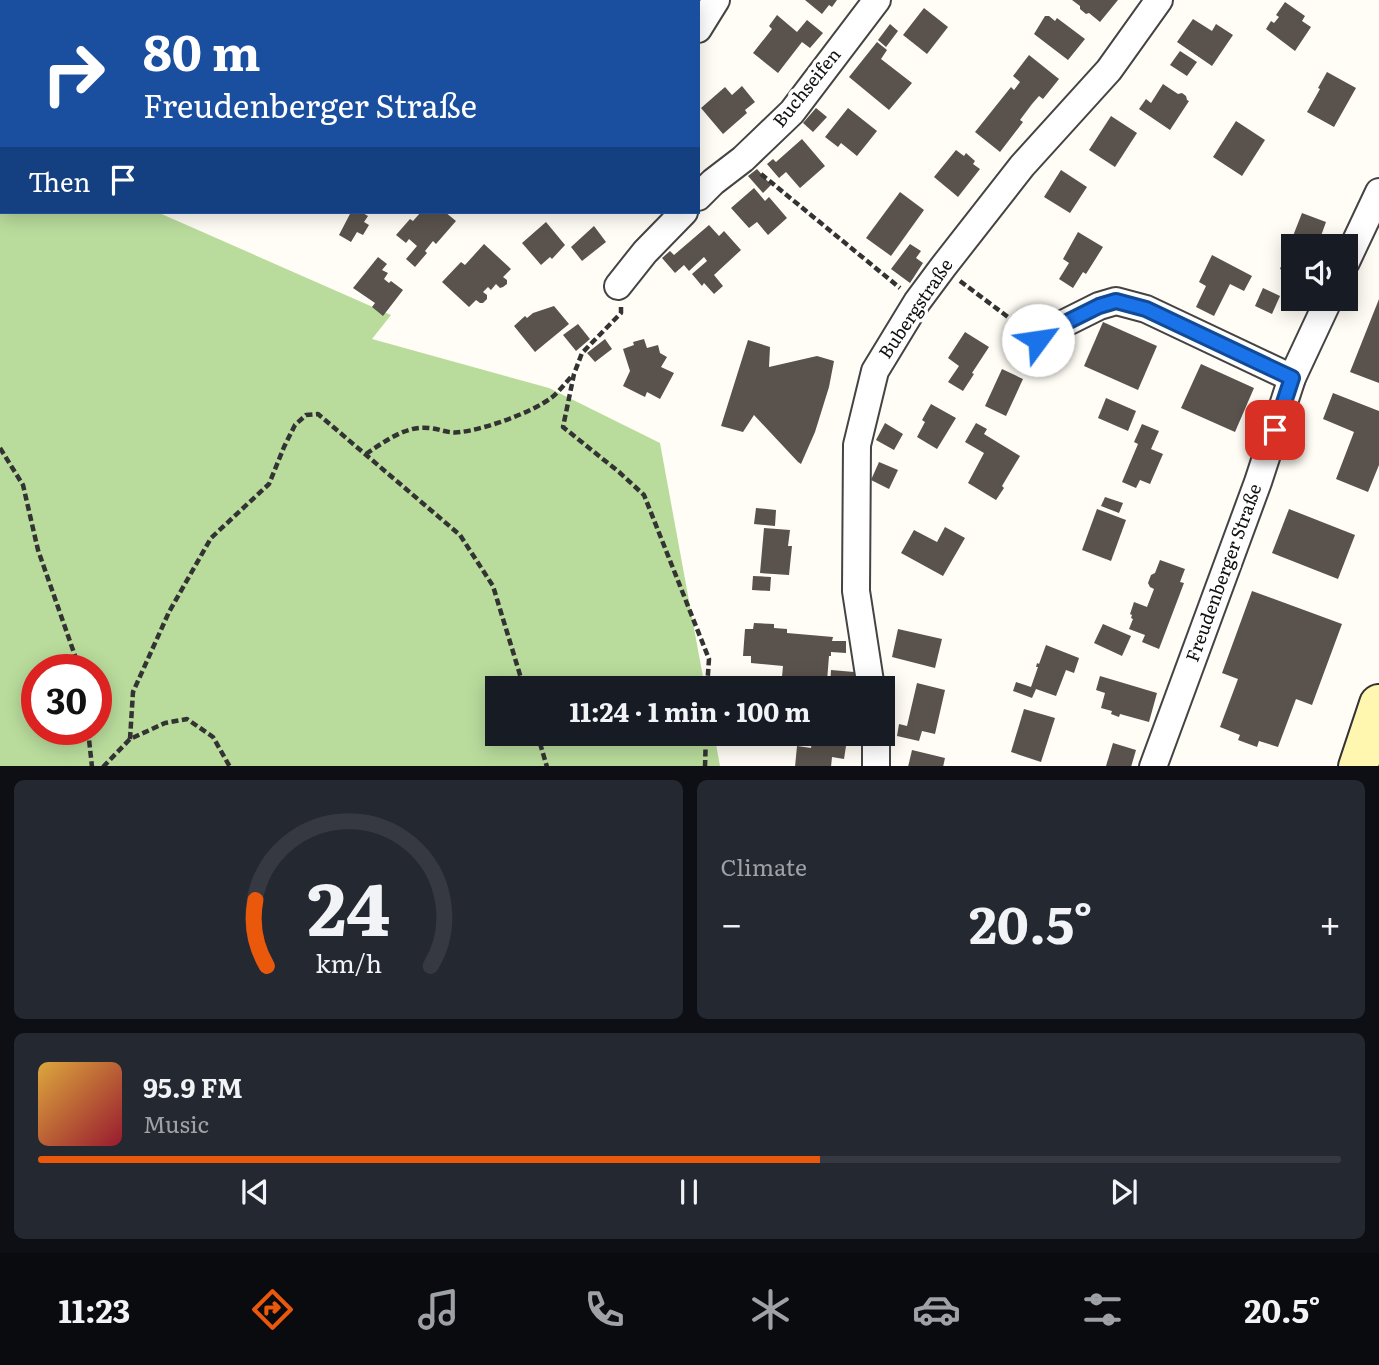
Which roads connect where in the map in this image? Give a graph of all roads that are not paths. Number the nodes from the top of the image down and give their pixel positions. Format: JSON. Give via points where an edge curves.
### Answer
{"nodes":[{"id":1,"x":716,"y":0,"type":"edge"},
{"id":2,"x":877,"y":0,"type":"edge"},
{"id":3,"x":1159,"y":0,"type":"edge"},
{"id":4,"x":700,"y":26,"type":"edge"},
{"id":5,"x":1379,"y":192,"type":"edge"},
{"id":6,"x":700,"y":195,"type":"edge"},
{"id":7,"x":682,"y":214,"type":"edge"},
{"id":8,"x":1358,"y":237,"type":"edge"},
{"id":9,"x":618,"y":286,"type":"road end"},
{"id":10,"x":1323,"y":311,"type":"edge"},
{"id":11,"x":1038,"y":340,"type":"road end"},
{"id":12,"x":1292,"y":378,"type":"junction"},
{"id":13,"x":869,"y":676,"type":"edge"},
{"id":14,"x":1379,"y":704,"type":"edge"},
{"id":15,"x":876,"y":746,"type":"edge"},
{"id":16,"x":876,"y":766,"type":"edge"},
{"id":17,"x":1153,"y":766,"type":"edge"},
{"id":18,"x":1358,"y":766,"type":"edge"}],
"edges":[{"from":1,"to":4,"type":"street"},
{"from":2,"to":6,"type":"street","name":"Buchseifen","via":[[792,112]]},
{"from":3,"to":13,"type":"street","name":"Bubergstraße","via":[[1109,70],[1022,166],[943,267],[875,371],[857,445],[856,591]]},
{"from":5,"to":8,"type":"street"},
{"from":7,"to":9,"type":"street"},
{"from":10,"to":12,"type":"street","name":"Freudenberger Straße"},
{"from":11,"to":12,"type":"street","via":[[1116,301],[1146,309]]},
{"from":12,"to":17,"type":"street","name":"Freudenberger Straße"},
{"from":14,"to":18,"type":"main road"},
{"from":15,"to":16,"type":"street"}]}
